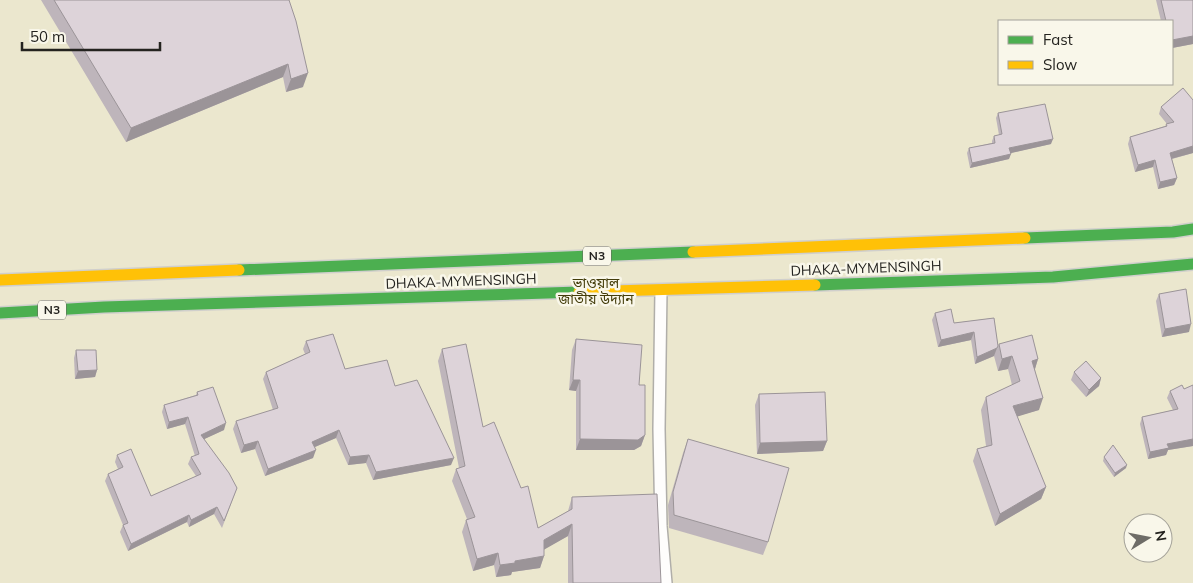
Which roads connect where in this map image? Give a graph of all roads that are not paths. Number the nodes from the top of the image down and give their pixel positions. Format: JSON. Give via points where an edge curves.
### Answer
{"nodes":[{"id":1,"x":1193,"y":229,"type":"edge"},
{"id":2,"x":1193,"y":264,"type":"edge"},
{"id":3,"x":0,"y":280,"type":"edge"},
{"id":4,"x":661,"y":290,"type":"junction"},
{"id":5,"x":0,"y":313,"type":"edge"},
{"id":6,"x":666,"y":583,"type":"edge"}],
"edges":[{"from":1,"to":3,"type":"highway","name":"DHAKA-MYMENSINGH","number":"N3","via":[[958,242]]},
{"from":2,"to":4,"type":"highway","name":"DHAKA-MYMENSINGH","number":"N3","via":[[1053,277]]},
{"from":4,"to":5,"type":"highway","name":"DHAKA-MYMENSINGH","number":"N3"},
{"from":4,"to":6,"type":"lane","via":[[659,429]]}]}
